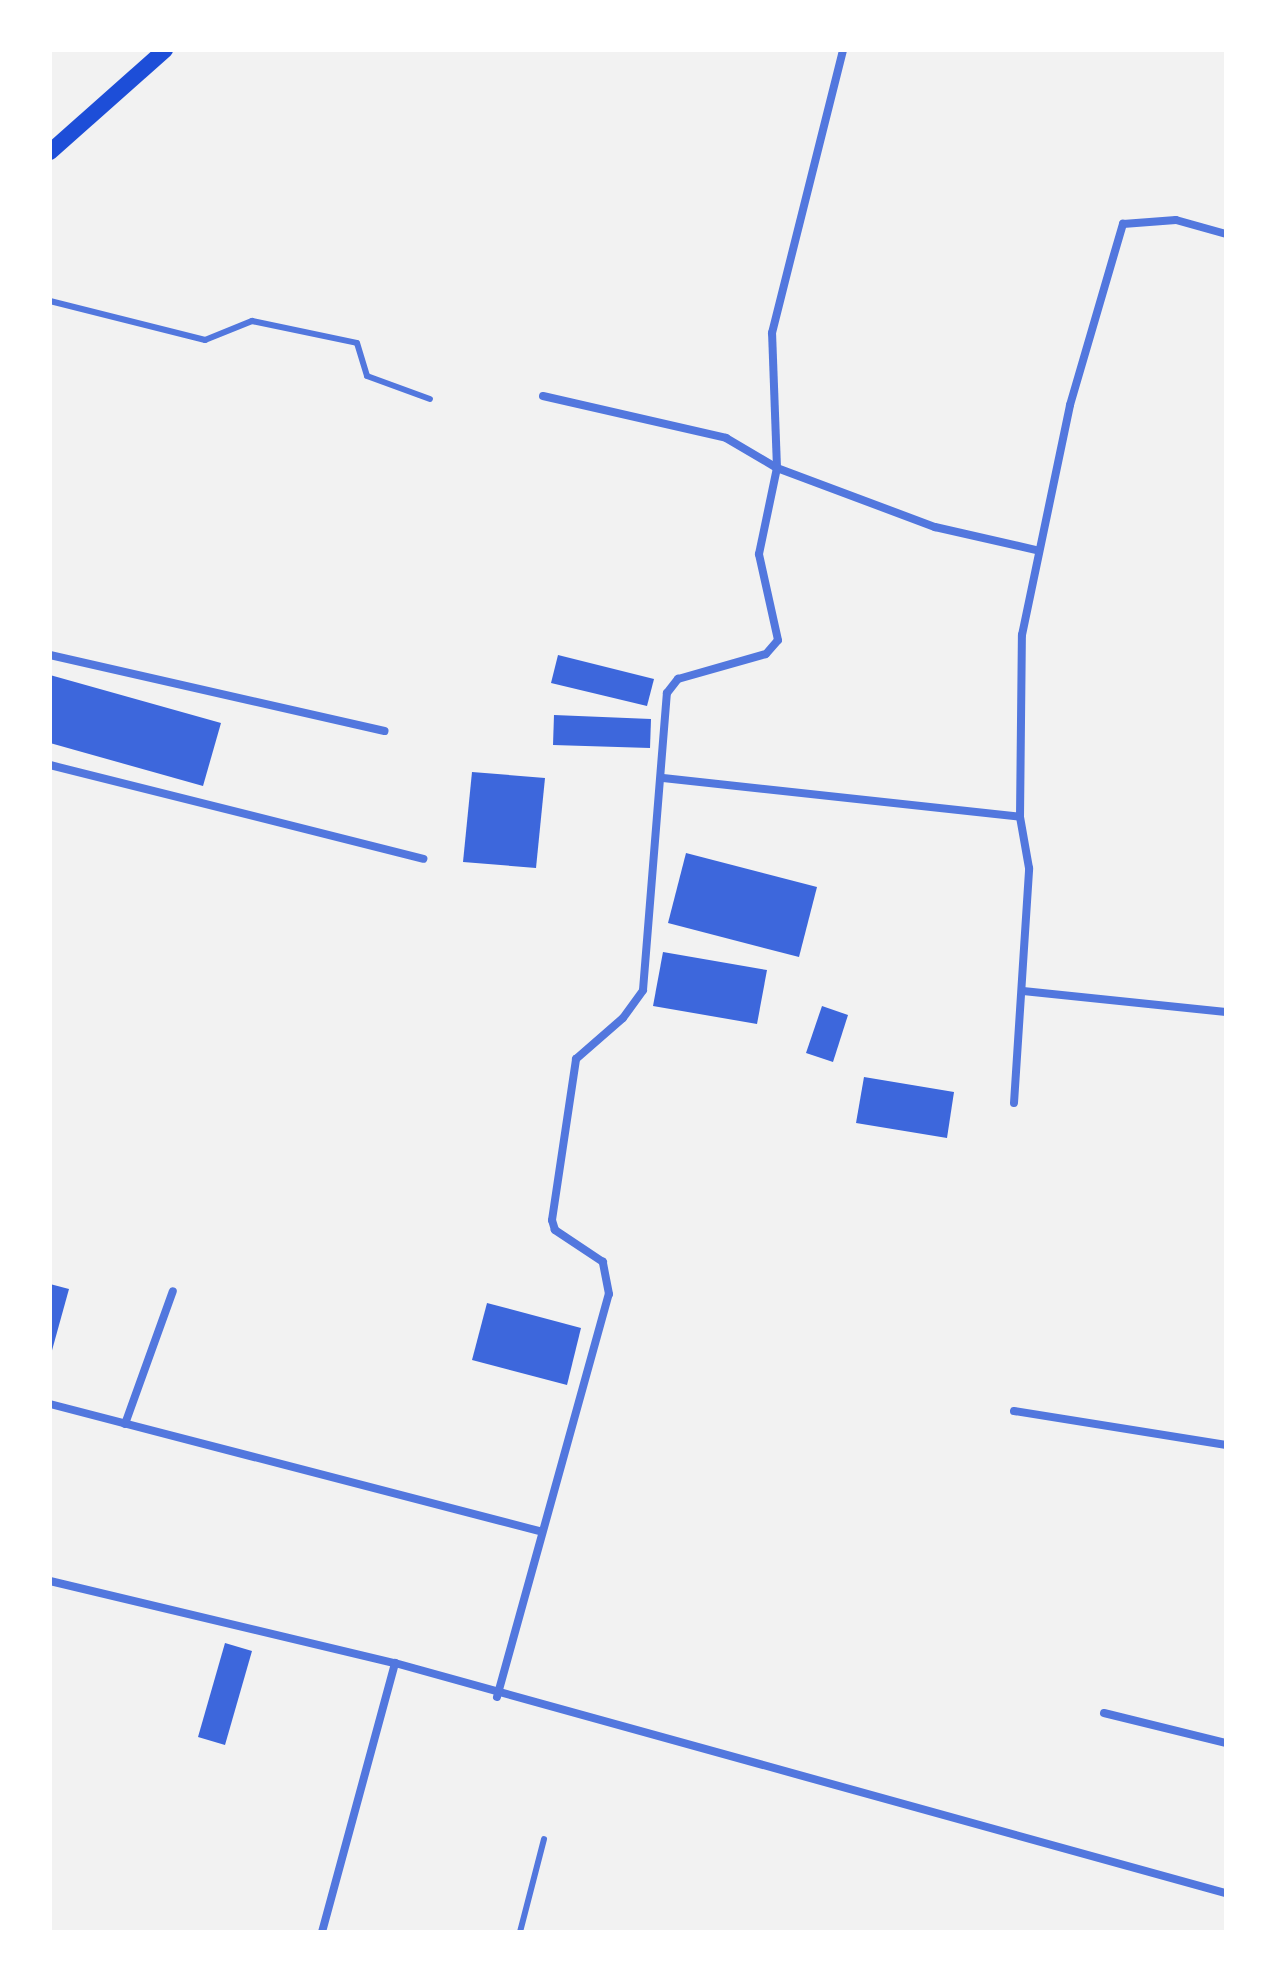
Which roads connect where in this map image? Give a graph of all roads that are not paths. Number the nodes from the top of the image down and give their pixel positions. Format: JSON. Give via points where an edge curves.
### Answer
{"nodes":[{"id":1,"x":165,"y":50,"type":"edge"},
{"id":2,"x":843,"y":50,"type":"edge"},
{"id":3,"x":50,"y":152,"type":"edge"},
{"id":4,"x":1226,"y":234,"type":"edge"},
{"id":5,"x":50,"y":301,"type":"edge"},
{"id":6,"x":543,"y":396,"type":"dead end"},
{"id":7,"x":430,"y":399,"type":"dead end"},
{"id":8,"x":777,"y":468,"type":"junction"},
{"id":9,"x":1036,"y":550,"type":"junction"},
{"id":10,"x":50,"y":655,"type":"edge"},
{"id":11,"x":384,"y":731,"type":"dead end"},
{"id":12,"x":50,"y":765,"type":"edge"},
{"id":13,"x":663,"y":778,"type":"junction"},
{"id":14,"x":1020,"y":817,"type":"junction"},
{"id":15,"x":423,"y":859,"type":"dead end"},
{"id":16,"x":1023,"y":991,"type":"junction"},
{"id":17,"x":1226,"y":1012,"type":"edge"},
{"id":18,"x":1014,"y":1103,"type":"dead end"},
{"id":19,"x":173,"y":1291,"type":"dead end"},
{"id":20,"x":50,"y":1404,"type":"edge"},
{"id":21,"x":1014,"y":1411,"type":"dead end"},
{"id":22,"x":125,"y":1424,"type":"junction"},
{"id":23,"x":1226,"y":1445,"type":"edge"},
{"id":24,"x":539,"y":1531,"type":"junction"},
{"id":25,"x":50,"y":1581,"type":"edge"},
{"id":26,"x":395,"y":1663,"type":"junction"},
{"id":27,"x":497,"y":1697,"type":"junction"},
{"id":28,"x":1104,"y":1713,"type":"dead end"},
{"id":29,"x":1226,"y":1743,"type":"edge"},
{"id":30,"x":544,"y":1839,"type":"dead end"},
{"id":31,"x":1225,"y":1893,"type":"edge"},
{"id":32,"x":322,"y":1932,"type":"edge"},
{"id":33,"x":520,"y":1932,"type":"edge"}],
"edges":[{"from":1,"to":3,"type":"main road"},
{"from":2,"to":8,"type":"street","via":[[772,333]]},
{"from":4,"to":9,"type":"street","via":[[1149,220],[1118,233]]},
{"from":5,"to":7,"type":"lane","via":[[205,340],[252,321],[357,343],[367,376]]},
{"from":6,"to":8,"type":"street","via":[[715,435]]},
{"from":8,"to":9,"type":"street","via":[[935,527]]},
{"from":8,"to":13,"type":"street","via":[[759,554],[778,640],[766,654],[674,682],[666,699]]},
{"from":9,"to":14,"type":"street","via":[[1017,703]]},
{"from":10,"to":11,"type":"street"},
{"from":12,"to":15,"type":"street"},
{"from":13,"to":14,"type":"street"},
{"from":13,"to":24,"type":"street","via":[[643,990],[574,1065],[552,1220],[555,1230],[603,1262],[609,1294],[550,1512]]},
{"from":14,"to":16,"type":"street","via":[[1029,868]]},
{"from":16,"to":17,"type":"street"},
{"from":16,"to":18,"type":"street"},
{"from":19,"to":22,"type":"street"},
{"from":20,"to":22,"type":"street"},
{"from":21,"to":23,"type":"street"},
{"from":22,"to":24,"type":"street"},
{"from":24,"to":27,"type":"street"},
{"from":25,"to":26,"type":"street"},
{"from":26,"to":27,"type":"street"},
{"from":26,"to":32,"type":"street"},
{"from":27,"to":31,"type":"street"},
{"from":28,"to":29,"type":"street"},
{"from":30,"to":33,"type":"lane"}]}
